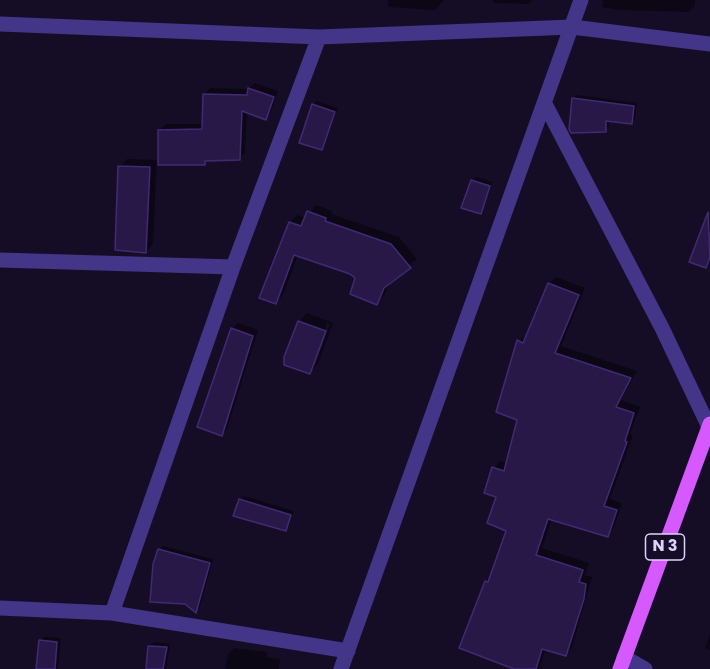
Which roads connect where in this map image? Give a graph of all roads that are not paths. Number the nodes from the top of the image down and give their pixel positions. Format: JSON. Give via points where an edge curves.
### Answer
{"nodes":[{"id":1,"x":581,"y":0,"type":"edge"},
{"id":2,"x":0,"y":24,"type":"edge"},
{"id":3,"x":572,"y":27,"type":"junction"},
{"id":4,"x":319,"y":37,"type":"junction"},
{"id":5,"x":710,"y":44,"type":"edge"},
{"id":6,"x":545,"y":104,"type":"junction"},
{"id":7,"x":0,"y":260,"type":"edge"},
{"id":8,"x":233,"y":267,"type":"junction"},
{"id":9,"x":710,"y":425,"type":"edge"},
{"id":10,"x":0,"y":608,"type":"edge"},
{"id":11,"x":112,"y":613,"type":"junction"},
{"id":12,"x":348,"y":651,"type":"junction"},
{"id":13,"x":622,"y":663,"type":"edge"},
{"id":14,"x":341,"y":669,"type":"edge"},
{"id":15,"x":645,"y":669,"type":"edge"}],
"edges":[{"from":1,"to":3,"type":"street"},
{"from":2,"to":4,"type":"street"},
{"from":3,"to":4,"type":"street"},
{"from":3,"to":5,"type":"street"},
{"from":3,"to":6,"type":"street"},
{"from":4,"to":8,"type":"street"},
{"from":6,"to":9,"type":"street"},
{"from":6,"to":12,"type":"street"},
{"from":7,"to":8,"type":"street"},
{"from":8,"to":11,"type":"street"},
{"from":9,"to":13,"type":"main road","number":"N 3"},
{"from":10,"to":11,"type":"street"},
{"from":11,"to":12,"type":"street"},
{"from":12,"to":14,"type":"street"},
{"from":13,"to":15,"type":"street"}]}
